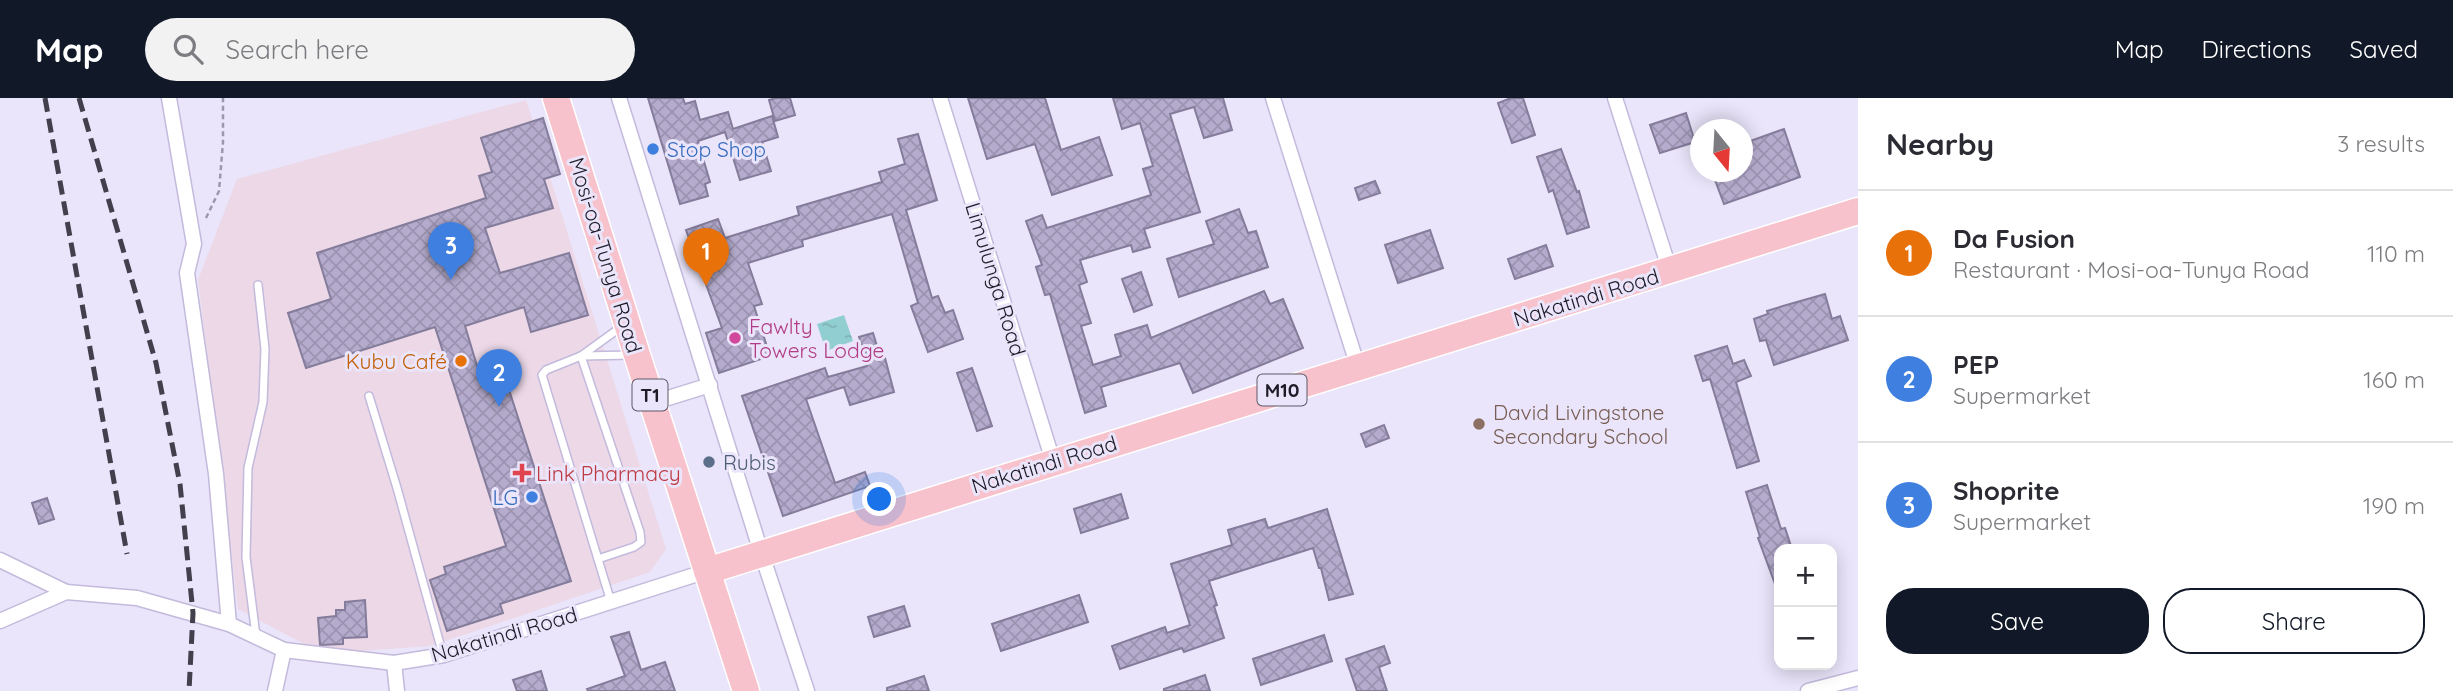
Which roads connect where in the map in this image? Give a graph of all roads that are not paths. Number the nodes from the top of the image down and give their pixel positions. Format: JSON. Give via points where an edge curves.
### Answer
{"nodes":[{"id":1,"x":169,"y":98,"type":"edge"},
{"id":2,"x":556,"y":98,"type":"edge"},
{"id":3,"x":619,"y":98,"type":"edge"},
{"id":4,"x":940,"y":98,"type":"edge"},
{"id":5,"x":1273,"y":98,"type":"edge"},
{"id":6,"x":1615,"y":98,"type":"edge"},
{"id":7,"x":1858,"y":211,"type":"edge"},
{"id":8,"x":1670,"y":271,"type":"junction"},
{"id":9,"x":258,"y":285,"type":"dead end"},
{"id":10,"x":627,"y":322,"type":"junction"},
{"id":11,"x":637,"y":355,"type":"junction"},
{"id":12,"x":581,"y":356,"type":"junction"},
{"id":13,"x":1358,"y":367,"type":"junction"},
{"id":14,"x":710,"y":385,"type":"junction"},
{"id":15,"x":369,"y":396,"type":"dead end"},
{"id":16,"x":652,"y":403,"type":"junction"},
{"id":17,"x":1053,"y":461,"type":"junction"},
{"id":18,"x":761,"y":552,"type":"junction"},
{"id":19,"x":598,"y":559,"type":"junction"},
{"id":20,"x":0,"y":560,"type":"edge"},
{"id":21,"x":707,"y":570,"type":"junction"},
{"id":22,"x":66,"y":592,"type":"junction"},
{"id":23,"x":611,"y":602,"type":"junction"},
{"id":24,"x":0,"y":621,"type":"edge"},
{"id":25,"x":229,"y":624,"type":"junction"},
{"id":26,"x":256,"y":637,"type":"junction"},
{"id":27,"x":284,"y":650,"type":"junction"},
{"id":28,"x":443,"y":655,"type":"junction"},
{"id":29,"x":394,"y":663,"type":"junction"},
{"id":30,"x":1858,"y":678,"type":"edge"},
{"id":31,"x":275,"y":691,"type":"edge"},
{"id":32,"x":397,"y":691,"type":"edge"},
{"id":33,"x":746,"y":691,"type":"edge"},
{"id":34,"x":807,"y":691,"type":"edge"},
{"id":35,"x":1808,"y":691,"type":"edge"}],
"edges":[{"from":1,"to":25,"type":"street","via":[[194,244],[187,273],[216,474]]},
{"from":2,"to":10,"type":"highway","name":"Mosi-oa-Tunya Road","number":"T1"},
{"from":3,"to":14,"type":"street"},
{"from":4,"to":17,"type":"street","name":"Limulunga Road"},
{"from":5,"to":13,"type":"street"},
{"from":6,"to":8,"type":"street"},
{"from":7,"to":8,"type":"highway","name":"Nakatindi Road","number":"M10"},
{"from":8,"to":13,"type":"highway","name":"Nakatindi Road","number":"M10"},
{"from":9,"to":26,"type":"lane","via":[[265,349],[263,402],[248,468],[246,557]]},
{"from":10,"to":11,"type":"highway","name":"Mosi-oa-Tunya Road","number":"T1"},
{"from":10,"to":12,"type":"lane"},
{"from":11,"to":12,"type":"lane"},
{"from":11,"to":16,"type":"highway","name":"Mosi-oa-Tunya Road","number":"T1"},
{"from":12,"to":19,"type":"lane","via":[[542,375]]},
{"from":12,"to":19,"type":"lane","via":[[641,542]]},
{"from":13,"to":17,"type":"highway","name":"Nakatindi Road","number":"M10"},
{"from":14,"to":16,"type":"street"},
{"from":14,"to":18,"type":"street"},
{"from":15,"to":28,"type":"lane"},
{"from":16,"to":21,"type":"highway","name":"Mosi-oa-Tunya Road","number":"T1"},
{"from":17,"to":18,"type":"highway","name":"Nakatindi Road","number":"M10"},
{"from":18,"to":21,"type":"highway","name":"Nakatindi Road","number":"M10"},
{"from":18,"to":34,"type":"street"},
{"from":19,"to":23,"type":"lane"},
{"from":20,"to":22,"type":"street"},
{"from":21,"to":23,"type":"street","name":"Nakatindi Road"},
{"from":21,"to":33,"type":"highway","name":"Mosi-oa-Tunya Road","number":"T1"},
{"from":22,"to":24,"type":"street"},
{"from":22,"to":25,"type":"street","name":"Nakatindi Road","via":[[137,598]]},
{"from":23,"to":28,"type":"street","name":"Nakatindi Road"},
{"from":25,"to":26,"type":"street","name":"Nakatindi Road"},
{"from":26,"to":27,"type":"street","name":"Nakatindi Road"},
{"from":27,"to":29,"type":"street","name":"Nakatindi Road"},
{"from":27,"to":31,"type":"street"},
{"from":28,"to":29,"type":"street","name":"Nakatindi Road"},
{"from":29,"to":32,"type":"street"},
{"from":30,"to":35,"type":"street"}]}
